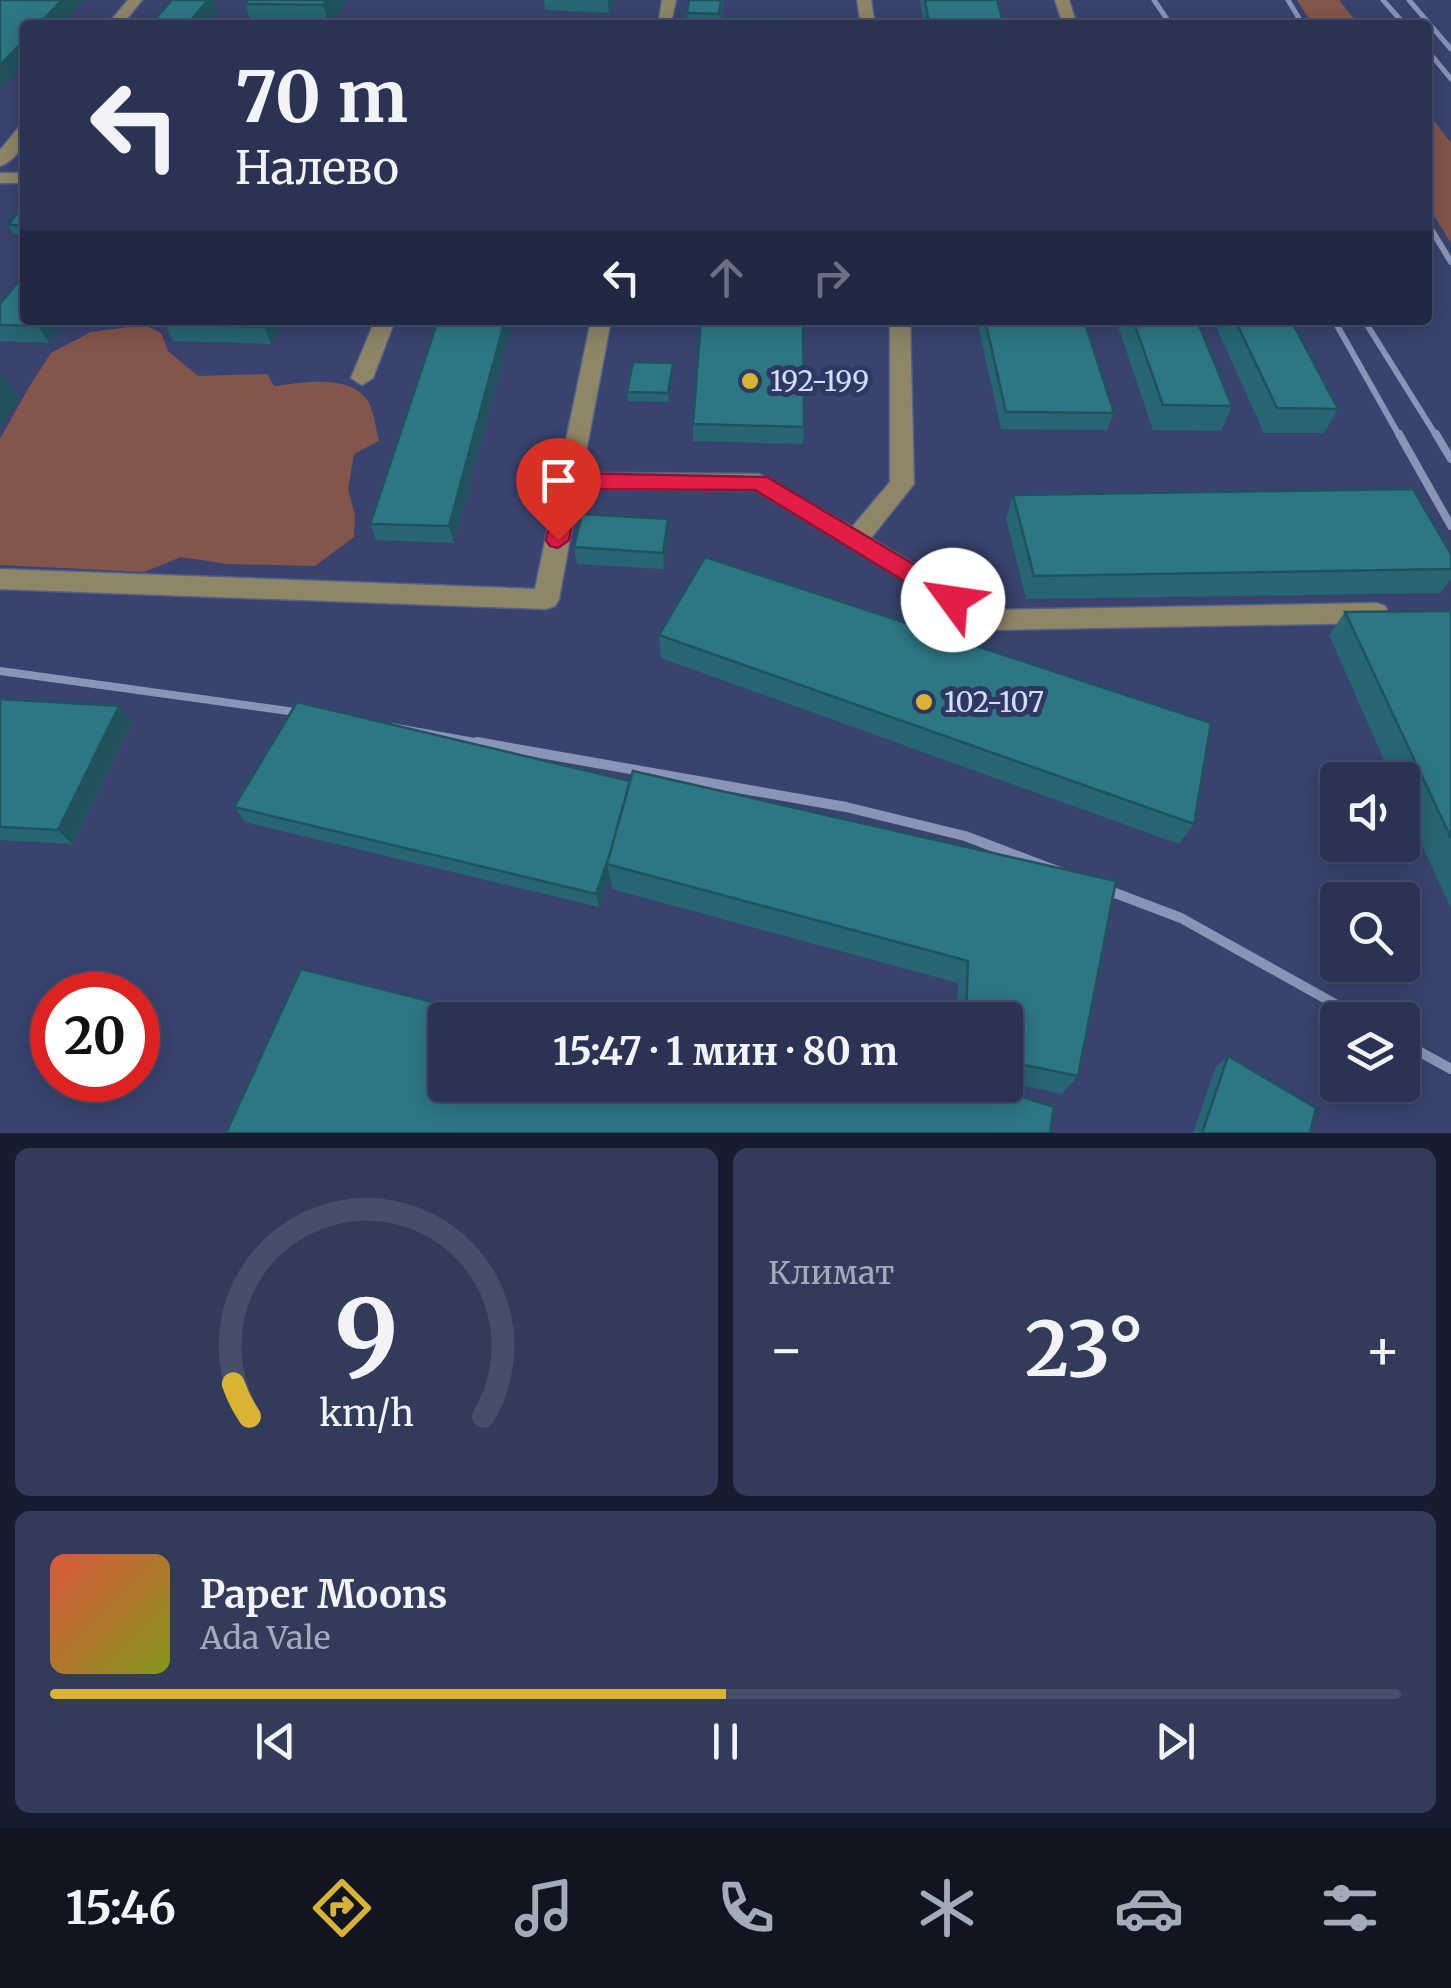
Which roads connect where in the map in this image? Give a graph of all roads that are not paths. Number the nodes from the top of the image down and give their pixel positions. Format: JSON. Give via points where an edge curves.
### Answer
{"nodes":[{"id":1,"x":135,"y":0,"type":"edge"},
{"id":2,"x":669,"y":0,"type":"edge"},
{"id":3,"x":118,"y":20,"type":"edge"},
{"id":4,"x":666,"y":20,"type":"dead end"},
{"id":5,"x":20,"y":137,"type":"edge"},
{"id":6,"x":0,"y":161,"type":"edge"},
{"id":7,"x":382,"y":325,"type":"edge"},
{"id":8,"x":600,"y":325,"type":"edge"},
{"id":9,"x":900,"y":325,"type":"edge"},
{"id":10,"x":362,"y":378,"type":"dead end"},
{"id":11,"x":569,"y":481,"type":"junction"},
{"id":12,"x":854,"y":540,"type":"junction"},
{"id":13,"x":0,"y":579,"type":"edge"},
{"id":14,"x":1393,"y":613,"type":"edge"}],
"edges":[{"from":1,"to":3,"type":"street"},
{"from":2,"to":4,"type":"street"},
{"from":5,"to":6,"type":"street"},
{"from":7,"to":10,"type":"street"},
{"from":8,"to":11,"type":"street"},
{"from":9,"to":12,"type":"street","via":[[902,484]]},
{"from":11,"to":12,"type":"street","via":[[759,482]]},
{"from":11,"to":13,"type":"street","via":[[546,599]]},
{"from":12,"to":14,"type":"street","via":[[986,620]]}]}
